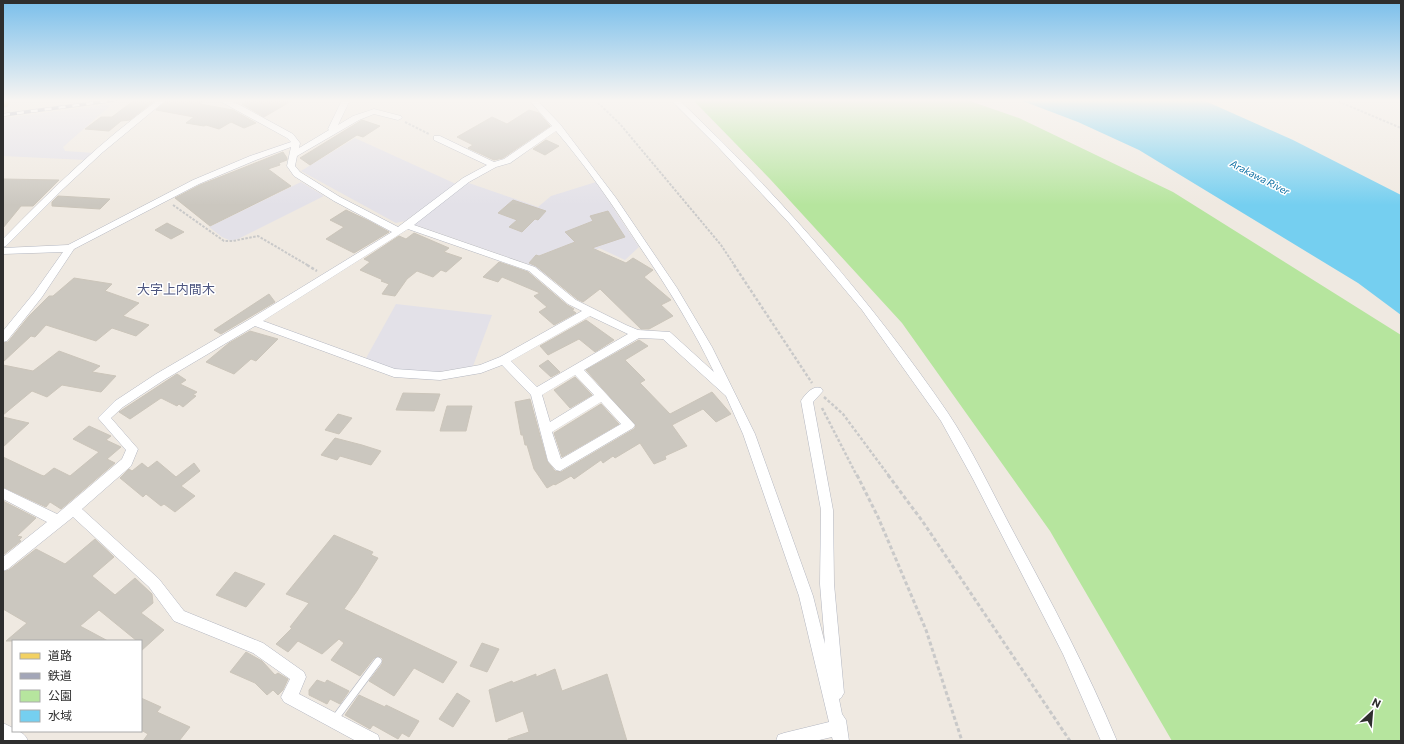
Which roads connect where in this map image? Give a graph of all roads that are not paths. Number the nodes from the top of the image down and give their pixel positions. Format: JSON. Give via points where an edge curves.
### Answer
{"nodes":[{"id":1,"x":119,"y":135,"type":"edge"},
{"id":2,"x":288,"y":135,"type":"edge"},
{"id":3,"x":329,"y":135,"type":"edge"},
{"id":4,"x":545,"y":135,"type":"edge"},
{"id":5,"x":564,"y":135,"type":"edge"},
{"id":6,"x":710,"y":135,"type":"edge"},
{"id":7,"x":437,"y":138,"type":"road end"},
{"id":8,"x":296,"y":143,"type":"junction"},
{"id":9,"x":294,"y":155,"type":"junction"},
{"id":10,"x":492,"y":165,"type":"junction"},
{"id":11,"x":403,"y":229,"type":"junction"},
{"id":12,"x":3,"y":244,"type":"edge"},
{"id":13,"x":71,"y":247,"type":"junction"},
{"id":14,"x":3,"y":251,"type":"edge"},
{"id":15,"x":589,"y":312,"type":"junction"},
{"id":16,"x":254,"y":322,"type":"junction"},
{"id":17,"x":637,"y":334,"type":"junction"},
{"id":18,"x":3,"y":338,"type":"edge"},
{"id":19,"x":504,"y":360,"type":"junction"},
{"id":20,"x":576,"y":369,"type":"junction"},
{"id":21,"x":817,"y":391,"type":"road end"},
{"id":22,"x":536,"y":393,"type":"junction"},
{"id":23,"x":730,"y":393,"type":"junction"},
{"id":24,"x":602,"y":396,"type":"junction"},
{"id":25,"x":546,"y":430,"type":"junction"},
{"id":26,"x":3,"y":493,"type":"edge"},
{"id":27,"x":73,"y":509,"type":"junction"},
{"id":28,"x":58,"y":521,"type":"junction"},
{"id":29,"x":3,"y":565,"type":"edge"},
{"id":30,"x":378,"y":660,"type":"dead end"},
{"id":31,"x":334,"y":720,"type":"junction"},
{"id":32,"x":3,"y":731,"type":"edge"},
{"id":33,"x":840,"y":734,"type":"edge"},
{"id":34,"x":20,"y":741,"type":"edge"},
{"id":35,"x":372,"y":741,"type":"edge"},
{"id":36,"x":784,"y":741,"type":"edge"},
{"id":37,"x":1109,"y":741,"type":"edge"}],
"edges":[{"from":1,"to":12,"type":"street","via":[[72,174]]},
{"from":2,"to":8,"type":"street"},
{"from":3,"to":9,"type":"street"},
{"from":4,"to":10,"type":"street","via":[[507,161]]},
{"from":5,"to":23,"type":"street","via":[[603,185],[666,278],[715,360]]},
{"from":6,"to":37,"type":"street","via":[[797,226],[870,314],[945,418],[1068,649]]},
{"from":7,"to":10,"type":"street"},
{"from":8,"to":9,"type":"street"},
{"from":8,"to":13,"type":"street","via":[[196,182]]},
{"from":9,"to":11,"type":"street","via":[[291,166],[297,174],[337,199]]},
{"from":10,"to":11,"type":"street","via":[[466,180]]},
{"from":11,"to":15,"type":"street","via":[[532,269],[572,302]]},
{"from":11,"to":16,"type":"street"},
{"from":13,"to":14,"type":"street"},
{"from":13,"to":18,"type":"street","via":[[38,295]]},
{"from":15,"to":17,"type":"street"},
{"from":15,"to":19,"type":"street"},
{"from":16,"to":19,"type":"street","via":[[394,373],[440,376],[481,369]]},
{"from":16,"to":27,"type":"street","via":[[160,377],[119,404],[104,418],[132,449],[127,462]]},
{"from":17,"to":20,"type":"street"},
{"from":17,"to":23,"type":"street","via":[[666,335]]},
{"from":19,"to":22,"type":"street"},
{"from":20,"to":22,"type":"street"},
{"from":20,"to":24,"type":"street"},
{"from":21,"to":33,"type":"street","via":[[807,401],[827,510],[827,584]]},
{"from":22,"to":25,"type":"street"},
{"from":23,"to":33,"type":"street","via":[[749,434],[806,596]]},
{"from":24,"to":25,"type":"street"},
{"from":24,"to":25,"type":"street","via":[[629,424],[560,466],[554,461]]},
{"from":26,"to":28,"type":"street"},
{"from":27,"to":28,"type":"street"},
{"from":27,"to":31,"type":"street","via":[[154,583],[179,616],[258,648],[299,677],[289,697]]},
{"from":28,"to":29,"type":"street"},
{"from":30,"to":31,"type":"lane"},
{"from":31,"to":35,"type":"street"},
{"from":32,"to":34,"type":"street"},
{"from":33,"to":36,"type":"street"}]}
